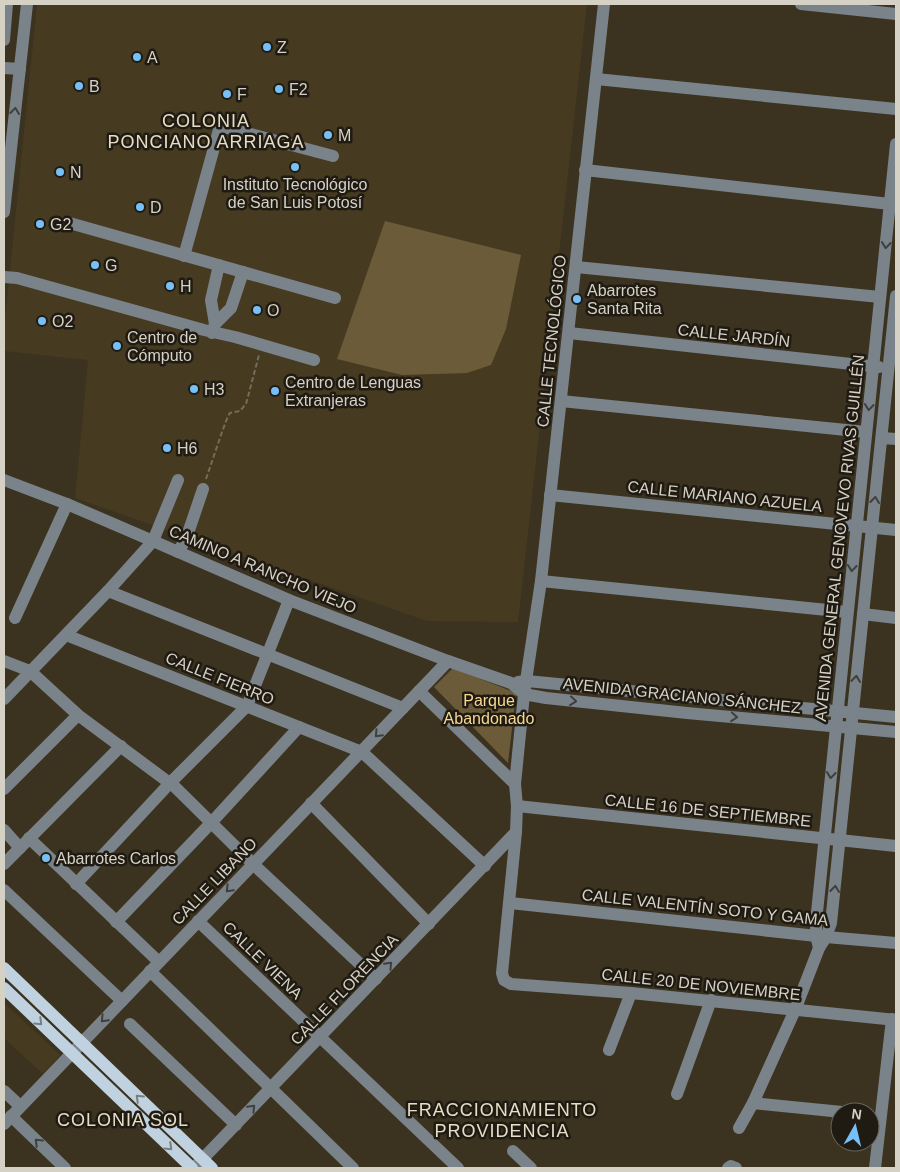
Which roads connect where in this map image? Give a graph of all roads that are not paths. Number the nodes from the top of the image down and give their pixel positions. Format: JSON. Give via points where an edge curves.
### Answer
{"nodes":[{"id":1,"x":7,"y":4,"type":"edge"},
{"id":2,"x":27,"y":4,"type":"edge"},
{"id":3,"x":604,"y":4,"type":"edge"},
{"id":4,"x":801,"y":4,"type":"edge"},
{"id":5,"x":896,"y":14,"type":"edge"},
{"id":6,"x":4,"y":40,"type":"edge"},
{"id":7,"x":4,"y":68,"type":"edge"},
{"id":8,"x":20,"y":69,"type":"junction"},
{"id":9,"x":596,"y":79,"type":"junction"},
{"id":10,"x":896,"y":109,"type":"edge"},
{"id":11,"x":8,"y":129,"type":"edge"},
{"id":12,"x":896,"y":144,"type":"edge"},
{"id":13,"x":333,"y":156,"type":"dead end"},
{"id":14,"x":585,"y":170,"type":"junction"},
{"id":15,"x":890,"y":204,"type":"junction"},
{"id":16,"x":4,"y":212,"type":"edge"},
{"id":17,"x":66,"y":222,"type":"dead end"},
{"id":18,"x":184,"y":256,"type":"junction"},
{"id":19,"x":219,"y":266,"type":"junction"},
{"id":20,"x":576,"y":266,"type":"junction"},
{"id":21,"x":243,"y":272,"type":"junction"},
{"id":22,"x":4,"y":278,"type":"edge"},
{"id":23,"x":880,"y":297,"type":"junction"},
{"id":24,"x":896,"y":297,"type":"edge"},
{"id":25,"x":335,"y":298,"type":"dead end"},
{"id":26,"x":213,"y":328,"type":"junction"},
{"id":27,"x":569,"y":333,"type":"junction"},
{"id":28,"x":314,"y":360,"type":"dead end"},
{"id":29,"x":873,"y":367,"type":"junction"},
{"id":30,"x":892,"y":369,"type":"edge"},
{"id":31,"x":561,"y":401,"type":"junction"},
{"id":32,"x":866,"y":432,"type":"junction"},
{"id":33,"x":882,"y":438,"type":"junction"},
{"id":34,"x":896,"y":439,"type":"edge"},
{"id":35,"x":4,"y":480,"type":"edge"},
{"id":36,"x":178,"y":480,"type":"dead end"},
{"id":37,"x":203,"y":489,"type":"road end"},
{"id":38,"x":550,"y":495,"type":"junction"},
{"id":39,"x":67,"y":504,"type":"junction"},
{"id":40,"x":856,"y":526,"type":"junction"},
{"id":41,"x":872,"y":528,"type":"junction"},
{"id":42,"x":896,"y":530,"type":"edge"},
{"id":43,"x":153,"y":540,"type":"junction"},
{"id":44,"x":178,"y":552,"type":"junction"},
{"id":45,"x":541,"y":581,"type":"junction"},
{"id":46,"x":108,"y":591,"type":"junction"},
{"id":47,"x":289,"y":600,"type":"junction"},
{"id":48,"x":848,"y":612,"type":"junction"},
{"id":49,"x":863,"y":614,"type":"junction"},
{"id":50,"x":15,"y":618,"type":"dead end"},
{"id":51,"x":896,"y":618,"type":"edge"},
{"id":52,"x":66,"y":635,"type":"junction"},
{"id":53,"x":268,"y":655,"type":"junction"},
{"id":54,"x":4,"y":661,"type":"edge"},
{"id":55,"x":448,"y":661,"type":"junction"},
{"id":56,"x":30,"y":671,"type":"junction"},
{"id":57,"x":526,"y":681,"type":"junction"},
{"id":58,"x":511,"y":683,"type":"junction"},
{"id":59,"x":419,"y":691,"type":"junction"},
{"id":60,"x":524,"y":694,"type":"junction"},
{"id":61,"x":688,"y":697,"type":"junction"},
{"id":62,"x":4,"y":699,"type":"edge"},
{"id":63,"x":247,"y":706,"type":"junction"},
{"id":64,"x":402,"y":708,"type":"junction"},
{"id":65,"x":837,"y":711,"type":"junction"},
{"id":66,"x":687,"y":713,"type":"junction"},
{"id":67,"x":852,"y":713,"type":"junction"},
{"id":68,"x":78,"y":715,"type":"junction"},
{"id":69,"x":896,"y":717,"type":"edge"},
{"id":70,"x":836,"y":726,"type":"junction"},
{"id":71,"x":299,"y":727,"type":"junction"},
{"id":72,"x":851,"y":728,"type":"junction"},
{"id":73,"x":896,"y":732,"type":"edge"},
{"id":74,"x":121,"y":746,"type":"junction"},
{"id":75,"x":362,"y":752,"type":"junction"},
{"id":76,"x":170,"y":783,"type":"junction"},
{"id":77,"x":515,"y":784,"type":"junction"},
{"id":78,"x":4,"y":789,"type":"edge"},
{"id":79,"x":312,"y":803,"type":"junction"},
{"id":80,"x":517,"y":806,"type":"junction"},
{"id":81,"x":211,"y":823,"type":"junction"},
{"id":82,"x":4,"y":830,"type":"edge"},
{"id":83,"x":516,"y":832,"type":"junction"},
{"id":84,"x":29,"y":838,"type":"junction"},
{"id":85,"x":824,"y":838,"type":"junction"},
{"id":86,"x":840,"y":840,"type":"junction"},
{"id":87,"x":896,"y":846,"type":"edge"},
{"id":88,"x":20,"y":848,"type":"junction"},
{"id":89,"x":4,"y":864,"type":"edge"},
{"id":90,"x":253,"y":864,"type":"junction"},
{"id":91,"x":485,"y":866,"type":"junction"},
{"id":92,"x":76,"y":884,"type":"junction"},
{"id":93,"x":4,"y":890,"type":"edge"},
{"id":94,"x":510,"y":903,"type":"junction"},
{"id":95,"x":198,"y":921,"type":"junction"},
{"id":96,"x":116,"y":922,"type":"junction"},
{"id":97,"x":429,"y":924,"type":"junction"},
{"id":98,"x":821,"y":940,"type":"junction"},
{"id":99,"x":896,"y":943,"type":"edge"},
{"id":100,"x":154,"y":967,"type":"junction"},
{"id":101,"x":4,"y":968,"type":"edge"},
{"id":102,"x":376,"y":979,"type":"junction"},
{"id":103,"x":504,"y":980,"type":"joint"},
{"id":104,"x":4,"y":988,"type":"edge"},
{"id":105,"x":631,"y":993,"type":"junction"},
{"id":106,"x":711,"y":1000,"type":"junction"},
{"id":107,"x":122,"y":1001,"type":"junction"},
{"id":108,"x":795,"y":1010,"type":"junction"},
{"id":109,"x":894,"y":1019,"type":"edge"},
{"id":110,"x":130,"y":1024,"type":"dead end"},
{"id":111,"x":320,"y":1037,"type":"junction"},
{"id":112,"x":81,"y":1043,"type":"junction"},
{"id":113,"x":609,"y":1050,"type":"dead end"},
{"id":114,"x":72,"y":1053,"type":"junction"},
{"id":115,"x":271,"y":1088,"type":"junction"},
{"id":116,"x":4,"y":1092,"type":"edge"},
{"id":117,"x":677,"y":1094,"type":"dead end"},
{"id":118,"x":878,"y":1102,"type":"edge"},
{"id":119,"x":753,"y":1103,"type":"junction"},
{"id":120,"x":20,"y":1106,"type":"junction"},
{"id":121,"x":830,"y":1111,"type":"edge"},
{"id":122,"x":7,"y":1120,"type":"edge"},
{"id":123,"x":236,"y":1125,"type":"junction"},
{"id":124,"x":739,"y":1128,"type":"dead end"},
{"id":125,"x":513,"y":1151,"type":"dead end"},
{"id":126,"x":875,"y":1152,"type":"edge"},
{"id":127,"x":200,"y":1166,"type":"edge"},
{"id":128,"x":65,"y":1168,"type":"edge"},
{"id":129,"x":353,"y":1168,"type":"edge"},
{"id":130,"x":456,"y":1168,"type":"edge"},
{"id":131,"x":531,"y":1168,"type":"edge"},
{"id":132,"x":728,"y":1168,"type":"edge"},
{"id":133,"x":736,"y":1168,"type":"edge"},
{"id":134,"x":875,"y":1168,"type":"edge"}],
"edges":[{"from":1,"to":6,"type":"street"},
{"from":2,"to":8,"type":"street"},
{"from":3,"to":9,"type":"street","name":"CALLE TECNOLÓGICO"},
{"from":4,"to":5,"type":"street"},
{"from":7,"to":8,"type":"street"},
{"from":11,"to":8,"type":"street","one_way":true},
{"from":9,"to":10,"type":"street"},
{"from":9,"to":14,"type":"street","name":"CALLE TECNOLÓGICO"},
{"from":11,"to":16,"type":"street"},
{"from":12,"to":15,"type":"street","name":"AVENIDA GENERAL GENOVEVO RIVAS GUILLÉN"},
{"from":13,"to":18,"type":"street","via":[[220,126]]},
{"from":14,"to":15,"type":"street"},
{"from":14,"to":20,"type":"street","name":"CALLE TECNOLÓGICO"},
{"from":15,"to":23,"type":"street","name":"AVENIDA GENERAL GENOVEVO RIVAS GUILLÉN","one_way":true},
{"from":17,"to":18,"type":"street"},
{"from":18,"to":19,"type":"street"},
{"from":19,"to":21,"type":"street"},
{"from":19,"to":26,"type":"street","via":[[211,300]]},
{"from":20,"to":23,"type":"street"},
{"from":20,"to":27,"type":"street","name":"CALLE TECNOLÓGICO"},
{"from":21,"to":25,"type":"street"},
{"from":21,"to":26,"type":"street","via":[[231,308]]},
{"from":22,"to":26,"type":"street","via":[[17,278]]},
{"from":23,"to":29,"type":"street","name":"AVENIDA GENERAL GENOVEVO RIVAS GUILLÉN"},
{"from":24,"to":30,"type":"street","name":"AVENIDA GENERAL GENOVEVO RIVAS GUILLÉN"},
{"from":26,"to":28,"type":"street"},
{"from":27,"to":29,"type":"street","name":"CALLE JARDÍN"},
{"from":27,"to":31,"type":"street","name":"CALLE TECNOLÓGICO"},
{"from":29,"to":30,"type":"street","name":"CALLE JARDÍN"},
{"from":29,"to":32,"type":"street","name":"AVENIDA GENERAL GENOVEVO RIVAS GUILLÉN","one_way":true},
{"from":30,"to":33,"type":"street","name":"AVENIDA GENERAL GENOVEVO RIVAS GUILLÉN"},
{"from":31,"to":32,"type":"street"},
{"from":31,"to":38,"type":"street","name":"CALLE TECNOLÓGICO"},
{"from":32,"to":40,"type":"street","name":"AVENIDA GENERAL GENOVEVO RIVAS GUILLÉN"},
{"from":33,"to":34,"type":"street"},
{"from":41,"to":33,"type":"street","name":"AVENIDA GENERAL GENOVEVO RIVAS GUILLÉN","one_way":true},
{"from":35,"to":39,"type":"street","name":"CAMINO A RANCHO VIEJO"},
{"from":36,"to":43,"type":"street"},
{"from":37,"to":44,"type":"street","via":[[186,539]]},
{"from":38,"to":40,"type":"street","name":"CALLE MARIANO AZUELA"},
{"from":38,"to":45,"type":"street","name":"CALLE TECNOLÓGICO"},
{"from":39,"to":43,"type":"street","name":"CAMINO A RANCHO VIEJO"},
{"from":39,"to":50,"type":"street"},
{"from":40,"to":41,"type":"street","name":"CALLE MARIANO AZUELA"},
{"from":40,"to":48,"type":"street","name":"AVENIDA GENERAL GENOVEVO RIVAS GUILLÉN","one_way":true},
{"from":41,"to":42,"type":"street","name":"CALLE MARIANO AZUELA"},
{"from":41,"to":49,"type":"street","name":"AVENIDA GENERAL GENOVEVO RIVAS GUILLÉN"},
{"from":43,"to":44,"type":"street","name":"CAMINO A RANCHO VIEJO"},
{"from":43,"to":46,"type":"street"},
{"from":44,"to":47,"type":"street","name":"CAMINO A RANCHO VIEJO"},
{"from":45,"to":48,"type":"street"},
{"from":45,"to":57,"type":"street","name":"CALLE TECNOLÓGICO"},
{"from":46,"to":52,"type":"street"},
{"from":46,"to":53,"type":"street"},
{"from":47,"to":53,"type":"street"},
{"from":47,"to":55,"type":"street","name":"CAMINO A RANCHO VIEJO"},
{"from":48,"to":65,"type":"street","name":"AVENIDA GENERAL GENOVEVO RIVAS GUILLÉN"},
{"from":49,"to":51,"type":"street"},
{"from":67,"to":49,"type":"street","name":"AVENIDA GENERAL GENOVEVO RIVAS GUILLÉN","one_way":true},
{"from":52,"to":56,"type":"street"},
{"from":52,"to":63,"type":"street","name":"CALLE FIERRO"},
{"from":53,"to":63,"type":"street"},
{"from":53,"to":64,"type":"street"},
{"from":54,"to":56,"type":"street"},
{"from":55,"to":58,"type":"street","name":"CAMINO A RANCHO VIEJO"},
{"from":55,"to":59,"type":"street","name":"CALLE LIBANO"},
{"from":56,"to":62,"type":"street"},
{"from":56,"to":68,"type":"street"},
{"from":57,"to":58,"type":"street","name":"CAMINO A RANCHO VIEJO"},
{"from":57,"to":60,"type":"street","name":"CALLE TECNOLÓGICO"},
{"from":57,"to":61,"type":"street","name":"AVENIDA GRACIANO SÁNCHEZ"},
{"from":58,"to":60,"type":"street","name":"CAMINO A RANCHO VIEJO"},
{"from":59,"to":64,"type":"street","name":"CALLE LIBANO"},
{"from":59,"to":77,"type":"street"},
{"from":60,"to":66,"type":"street","name":"AVENIDA GRACIANO SÁNCHEZ","one_way":true},
{"from":60,"to":77,"type":"street","name":"CALLE TECNOLÓGICO"},
{"from":61,"to":65,"type":"street","name":"AVENIDA GRACIANO SÁNCHEZ"},
{"from":61,"to":66,"type":"street"},
{"from":63,"to":71,"type":"street","name":"CALLE FIERRO"},
{"from":63,"to":76,"type":"street"},
{"from":64,"to":75,"type":"street","name":"CALLE LIBANO","one_way":true},
{"from":65,"to":67,"type":"street","name":"AVENIDA GRACIANO SÁNCHEZ"},
{"from":65,"to":70,"type":"street","name":"AVENIDA GENERAL GENOVEVO RIVAS GUILLÉN"},
{"from":66,"to":70,"type":"street","name":"AVENIDA GRACIANO SÁNCHEZ","one_way":true},
{"from":67,"to":69,"type":"street","name":"AVENIDA GRACIANO SÁNCHEZ"},
{"from":67,"to":72,"type":"street","name":"AVENIDA GENERAL GENOVEVO RIVAS GUILLÉN"},
{"from":68,"to":74,"type":"street"},
{"from":68,"to":78,"type":"street"},
{"from":70,"to":72,"type":"street","name":"AVENIDA GRACIANO SÁNCHEZ"},
{"from":70,"to":85,"type":"street","name":"AVENIDA GENERAL GENOVEVO RIVAS GUILLÉN","one_way":true},
{"from":71,"to":75,"type":"street","name":"CALLE FIERRO"},
{"from":71,"to":81,"type":"street"},
{"from":72,"to":73,"type":"street","name":"AVENIDA GRACIANO SÁNCHEZ"},
{"from":72,"to":86,"type":"street","name":"AVENIDA GENERAL GENOVEVO RIVAS GUILLÉN"},
{"from":74,"to":76,"type":"street"},
{"from":74,"to":84,"type":"street"},
{"from":75,"to":79,"type":"street","name":"CALLE LIBANO"},
{"from":75,"to":91,"type":"street"},
{"from":76,"to":81,"type":"street"},
{"from":76,"to":92,"type":"street"},
{"from":77,"to":80,"type":"street","name":"CALLE TECNOLÓGICO"},
{"from":79,"to":90,"type":"street","name":"CALLE LIBANO"},
{"from":79,"to":97,"type":"street"},
{"from":80,"to":83,"type":"street","name":"CALLE TECNOLÓGICO"},
{"from":80,"to":85,"type":"street","name":"CALLE 16 DE SEPTIEMBRE"},
{"from":81,"to":90,"type":"street"},
{"from":81,"to":96,"type":"street"},
{"from":82,"to":88,"type":"street"},
{"from":83,"to":91,"type":"street","name":"CALLE FLORENCIA"},
{"from":83,"to":94,"type":"street","name":"CALLE TECNOLÓGICO"},
{"from":84,"to":88,"type":"street"},
{"from":84,"to":92,"type":"street"},
{"from":85,"to":86,"type":"street","name":"CALLE 16 DE SEPTIEMBRE"},
{"from":85,"to":98,"type":"street","name":"AVENIDA GENERAL GENOVEVO RIVAS GUILLÉN","via":[[816,922]]},
{"from":86,"to":87,"type":"street","name":"CALLE 16 DE SEPTIEMBRE"},
{"from":98,"to":86,"type":"street","name":"AVENIDA GENERAL GENOVEVO RIVAS GUILLÉN","one_way":true,"via":[[831,923]]},
{"from":88,"to":89,"type":"street"},
{"from":90,"to":95,"type":"street","name":"CALLE LIBANO","one_way":true},
{"from":90,"to":102,"type":"street"},
{"from":91,"to":97,"type":"street","name":"CALLE FLORENCIA"},
{"from":92,"to":96,"type":"street"},
{"from":93,"to":107,"type":"street"},
{"from":94,"to":98,"type":"street","name":"CALLE VALENTÍN SOTO Y GAMA"},
{"from":94,"to":103,"type":"street","name":"CALLE TECNOLÓGICO","via":[[502,973]]},
{"from":95,"to":100,"type":"street","name":"CALLE LIBANO"},
{"from":95,"to":111,"type":"street","name":"CALLE VIENA"},
{"from":96,"to":100,"type":"street"},
{"from":102,"to":97,"type":"street","name":"CALLE FLORENCIA","one_way":true},
{"from":98,"to":99,"type":"street","name":"CALLE VALENTÍN SOTO Y GAMA"},
{"from":98,"to":108,"type":"street"},
{"from":100,"to":107,"type":"street","name":"CALLE LIBANO"},
{"from":100,"to":115,"type":"street"},
{"from":101,"to":112,"type":"main road"},
{"from":102,"to":111,"type":"street","name":"CALLE FLORENCIA"},
{"from":103,"to":105,"type":"street","name":"CALLE 20 DE NOVIEMBRE","via":[[511,984]]},
{"from":104,"to":114,"type":"main road","one_way":true},
{"from":105,"to":106,"type":"street","name":"CALLE 20 DE NOVIEMBRE"},
{"from":105,"to":113,"type":"street"},
{"from":106,"to":108,"type":"street","name":"CALLE 20 DE NOVIEMBRE"},
{"from":106,"to":117,"type":"street"},
{"from":107,"to":112,"type":"street","name":"CALLE LIBANO","one_way":true},
{"from":108,"to":109,"type":"street","name":"CALLE 20 DE NOVIEMBRE"},
{"from":108,"to":119,"type":"street"},
{"from":109,"to":118,"type":"street"},
{"from":110,"to":123,"type":"street"},
{"from":111,"to":115,"type":"street","name":"CALLE FLORENCIA"},
{"from":111,"to":130,"type":"street","name":"CALLE VIENA"},
{"from":112,"to":114,"type":"street","name":"CALLE LIBANO"},
{"from":127,"to":112,"type":"main road","one_way":true},
{"from":114,"to":120,"type":"street","name":"CALLE LIBANO"},
{"from":114,"to":127,"type":"main road","one_way":true},
{"from":123,"to":115,"type":"street","name":"CALLE FLORENCIA","one_way":true},
{"from":115,"to":129,"type":"street"},
{"from":116,"to":120,"type":"street"},
{"from":119,"to":121,"type":"street"},
{"from":119,"to":124,"type":"street"},
{"from":120,"to":122,"type":"street","name":"CALLE LIBANO"},
{"from":128,"to":122,"type":"street","one_way":true},
{"from":123,"to":127,"type":"street","name":"CALLE FLORENCIA"},
{"from":125,"to":131,"type":"street"},
{"from":126,"to":134,"type":"street"},
{"from":132,"to":133,"type":"street"}]}
